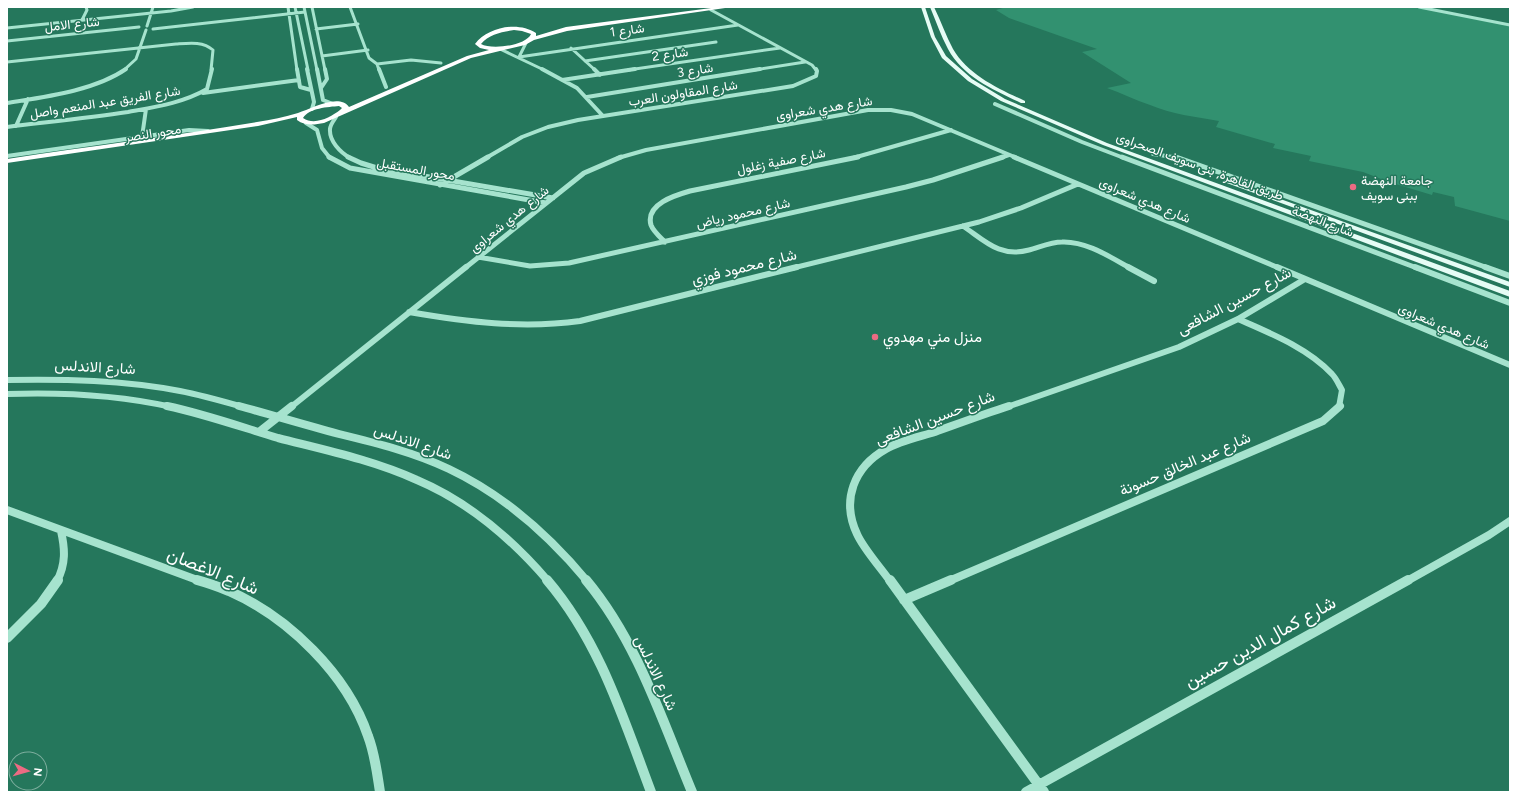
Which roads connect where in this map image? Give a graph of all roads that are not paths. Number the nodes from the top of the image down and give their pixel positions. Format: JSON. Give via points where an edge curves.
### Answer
{"nodes":[{"id":1,"x":86,"y":7,"type":"edge"},
{"id":2,"x":153,"y":7,"type":"edge"},
{"id":3,"x":193,"y":7,"type":"edge"},
{"id":4,"x":288,"y":7,"type":"edge"},
{"id":5,"x":312,"y":7,"type":"edge"},
{"id":6,"x":350,"y":7,"type":"edge"},
{"id":7,"x":705,"y":7,"type":"edge"},
{"id":8,"x":730,"y":7,"type":"edge"},
{"id":9,"x":932,"y":7,"type":"edge"},
{"id":10,"x":1419,"y":7,"type":"edge"},
{"id":11,"x":305,"y":9,"type":"edge"},
{"id":12,"x":923,"y":9,"type":"edge"},
{"id":13,"x":296,"y":10,"type":"edge"},
{"id":14,"x":711,"y":10,"type":"junction"},
{"id":15,"x":151,"y":13,"type":"junction"},
{"id":16,"x":289,"y":13,"type":"junction"},
{"id":17,"x":82,"y":20,"type":"junction"},
{"id":18,"x":358,"y":24,"type":"junction"},
{"id":19,"x":738,"y":25,"type":"junction"},
{"id":20,"x":1510,"y":25,"type":"edge"},
{"id":21,"x":7,"y":28,"type":"edge"},
{"id":22,"x":146,"y":28,"type":"junction"},
{"id":23,"x":538,"y":28,"type":"dead end"},
{"id":24,"x":548,"y":28,"type":"dead end"},
{"id":25,"x":316,"y":29,"type":"junction"},
{"id":26,"x":523,"y":30,"type":"junction"},
{"id":27,"x":532,"y":39,"type":"junction"},
{"id":28,"x":716,"y":42,"type":"dead end"},
{"id":29,"x":7,"y":43,"type":"edge"},
{"id":30,"x":526,"y":43,"type":"junction"},
{"id":31,"x":474,"y":47,"type":"junction"},
{"id":32,"x":140,"y":48,"type":"junction"},
{"id":33,"x":571,"y":48,"type":"junction"},
{"id":34,"x":781,"y":48,"type":"junction"},
{"id":35,"x":498,"y":49,"type":"junction"},
{"id":36,"x":368,"y":50,"type":"junction"},
{"id":37,"x":519,"y":57,"type":"junction"},
{"id":38,"x":322,"y":58,"type":"junction"},
{"id":39,"x":316,"y":60,"type":"junction"},
{"id":40,"x":585,"y":61,"type":"junction"},
{"id":41,"x":7,"y":62,"type":"edge"},
{"id":42,"x":805,"y":62,"type":"junction"},
{"id":43,"x":441,"y":63,"type":"junction"},
{"id":44,"x":377,"y":64,"type":"junction"},
{"id":45,"x":600,"y":75,"type":"junction"},
{"id":46,"x":299,"y":80,"type":"junction"},
{"id":47,"x":562,"y":80,"type":"junction"},
{"id":48,"x":386,"y":87,"type":"junction"},
{"id":49,"x":321,"y":88,"type":"junction"},
{"id":50,"x":311,"y":90,"type":"junction"},
{"id":51,"x":202,"y":93,"type":"junction"},
{"id":52,"x":587,"y":97,"type":"junction"},
{"id":53,"x":28,"y":99,"type":"junction"},
{"id":54,"x":7,"y":103,"type":"edge"},
{"id":55,"x":336,"y":104,"type":"junction"},
{"id":56,"x":994,"y":104,"type":"dead end"},
{"id":57,"x":146,"y":109,"type":"junction"},
{"id":58,"x":312,"y":109,"type":"junction"},
{"id":59,"x":339,"y":115,"type":"junction"},
{"id":60,"x":603,"y":116,"type":"junction"},
{"id":61,"x":304,"y":120,"type":"junction"},
{"id":62,"x":273,"y":124,"type":"junction"},
{"id":63,"x":1059,"y":125,"type":"junction"},
{"id":64,"x":16,"y":126,"type":"junction"},
{"id":65,"x":7,"y":127,"type":"edge"},
{"id":66,"x":1048,"y":128,"type":"junction"},
{"id":67,"x":951,"y":130,"type":"junction"},
{"id":68,"x":208,"y":131,"type":"junction"},
{"id":69,"x":142,"y":137,"type":"junction"},
{"id":70,"x":1153,"y":154,"type":"junction"},
{"id":71,"x":1009,"y":155,"type":"junction"},
{"id":72,"x":7,"y":156,"type":"edge"},
{"id":73,"x":7,"y":161,"type":"edge"},
{"id":74,"x":7,"y":166,"type":"edge"},
{"id":75,"x":1209,"y":175,"type":"junction"},
{"id":76,"x":449,"y":179,"type":"junction"},
{"id":77,"x":1199,"y":179,"type":"junction"},
{"id":78,"x":1078,"y":184,"type":"junction"},
{"id":79,"x":440,"y":185,"type":"junction"},
{"id":80,"x":553,"y":198,"type":"junction"},
{"id":81,"x":546,"y":203,"type":"junction"},
{"id":82,"x":963,"y":226,"type":"junction"},
{"id":83,"x":664,"y":242,"type":"junction"},
{"id":84,"x":478,"y":257,"type":"junction"},
{"id":85,"x":1510,"y":276,"type":"edge"},
{"id":86,"x":1305,"y":279,"type":"junction"},
{"id":87,"x":1154,"y":281,"type":"dead end"},
{"id":88,"x":1510,"y":285,"type":"edge"},
{"id":89,"x":1510,"y":294,"type":"edge"},
{"id":90,"x":1510,"y":303,"type":"edge"},
{"id":91,"x":409,"y":312,"type":"junction"},
{"id":92,"x":1238,"y":318,"type":"junction"},
{"id":93,"x":1510,"y":365,"type":"edge"},
{"id":94,"x":7,"y":380,"type":"edge"},
{"id":95,"x":7,"y":394,"type":"edge"},
{"id":96,"x":278,"y":417,"type":"junction"},
{"id":97,"x":259,"y":432,"type":"junction"},
{"id":98,"x":7,"y":510,"type":"edge"},
{"id":99,"x":1510,"y":520,"type":"edge"},
{"id":100,"x":61,"y":531,"type":"junction"},
{"id":101,"x":904,"y":600,"type":"junction"},
{"id":102,"x":7,"y":638,"type":"edge"},
{"id":103,"x":1041,"y":789,"type":"edge"},
{"id":104,"x":380,"y":792,"type":"edge"},
{"id":105,"x":651,"y":792,"type":"edge"},
{"id":106,"x":692,"y":792,"type":"edge"},
{"id":107,"x":1026,"y":792,"type":"edge"}],
"edges":[{"from":1,"to":17,"type":"street"},
{"from":2,"to":15,"type":"street"},
{"from":3,"to":15,"type":"street"},
{"from":4,"to":16,"type":"street"},
{"from":5,"to":11,"type":"street"},
{"from":5,"to":25,"type":"street"},
{"from":6,"to":18,"type":"street"},
{"from":7,"to":24,"type":"highway"},
{"from":8,"to":14,"type":"highway"},
{"from":9,"to":70,"type":"main road","name":"طريق القاهرة, بنى سويف الصحراوى","via":[[955,55],[980,78],[1053,116]]},
{"from":10,"to":20,"type":"street"},
{"from":11,"to":13,"type":"street"},
{"from":11,"to":39,"type":"street"},
{"from":12,"to":63,"type":"main road","name":"طريق القاهرة, بنى سويف الصحراوى","via":[[933,37],[949,63],[979,87]]},
{"from":13,"to":16,"type":"street"},
{"from":13,"to":50,"type":"street"},
{"from":14,"to":19,"type":"street","name":"شارع المقاولون العرب"},
{"from":14,"to":27,"type":"highway","via":[[573,28]]},
{"from":15,"to":17,"type":"street"},
{"from":15,"to":22,"type":"street"},
{"from":16,"to":22,"type":"street","name":"شارع الامل"},
{"from":16,"to":46,"type":"street"},
{"from":17,"to":21,"type":"street"},
{"from":18,"to":25,"type":"street"},
{"from":18,"to":36,"type":"street"},
{"from":19,"to":33,"type":"street","name":"شارع 1"},
{"from":19,"to":34,"type":"street","name":"شارع المقاولون العرب"},
{"from":22,"to":29,"type":"street","name":"شارع الامل"},
{"from":22,"to":32,"type":"street"},
{"from":23,"to":26,"type":"highway"},
{"from":25,"to":38,"type":"street"},
{"from":26,"to":27,"type":"highway","via":[[533,33]]},
{"from":26,"to":31,"type":"highway","via":[[491,33]]},
{"from":27,"to":30,"type":"highway"},
{"from":28,"to":40,"type":"street"},
{"from":30,"to":35,"type":"highway","via":[[513,48]]},
{"from":30,"to":37,"type":"street"},
{"from":31,"to":35,"type":"highway"},
{"from":31,"to":43,"type":"highway"},
{"from":32,"to":41,"type":"street"},
{"from":32,"to":51,"type":"street","name":"شارع الفريق عبد المنعم واصل","via":[[190,43],[212,48],[209,86]]},
{"from":32,"to":53,"type":"street","via":[[132,64],[111,76],[75,89]]},
{"from":33,"to":37,"type":"street","name":"شارع 1"},
{"from":33,"to":40,"type":"street"},
{"from":34,"to":42,"type":"street","name":"شارع المقاولون العرب"},
{"from":34,"to":45,"type":"street","name":"شارع 2"},
{"from":35,"to":37,"type":"street"},
{"from":35,"to":59,"type":"highway","via":[[463,60]]},
{"from":36,"to":38,"type":"street"},
{"from":36,"to":44,"type":"street","via":[[369,58]]},
{"from":37,"to":47,"type":"street"},
{"from":38,"to":39,"type":"street"},
{"from":38,"to":49,"type":"street","via":[[326,79]]},
{"from":39,"to":49,"type":"street"},
{"from":40,"to":45,"type":"street"},
{"from":42,"to":52,"type":"street","name":"شارع 3"},
{"from":42,"to":60,"type":"street","name":"شارع المقاولون العرب","via":[[814,67],[816,74],[811,80],[798,84]]},
{"from":43,"to":44,"type":"street","via":[[411,60]]},
{"from":43,"to":48,"type":"highway"},
{"from":44,"to":48,"type":"street"},
{"from":45,"to":47,"type":"street","name":"شارع 2"},
{"from":46,"to":50,"type":"street","via":[[301,88]]},
{"from":46,"to":51,"type":"street"},
{"from":47,"to":52,"type":"street"},
{"from":48,"to":55,"type":"highway","via":[[352,101]]},
{"from":49,"to":55,"type":"street","via":[[323,100]]},
{"from":50,"to":58,"type":"street","via":[[314,104]]},
{"from":51,"to":57,"type":"street","name":"شارع الفريق عبد المنعم واصل","via":[[177,103]]},
{"from":52,"to":60,"type":"street"},
{"from":53,"to":54,"type":"street"},
{"from":53,"to":64,"type":"street"},
{"from":55,"to":58,"type":"highway"},
{"from":55,"to":59,"type":"highway","via":[[346,107]]},
{"from":56,"to":66,"type":"street","name":"شارع النهضة"},
{"from":57,"to":64,"type":"street","name":"شارع الفريق عبد المنعم واصل"},
{"from":57,"to":69,"type":"street"},
{"from":58,"to":61,"type":"highway"},
{"from":59,"to":61,"type":"highway","name":"محور النصر","via":[[322,122]]},
{"from":59,"to":76,"type":"street","name":"محور المستقبل","via":[[331,125],[330,131],[336,147],[349,158],[377,168]]},
{"from":60,"to":76,"type":"street","name":"شارع المقاولون العرب","via":[[558,124],[530,133]]},
{"from":61,"to":62,"type":"highway","name":"محور النصر"},
{"from":61,"to":79,"type":"street","name":"محور المستقبل","via":[[318,130],[323,150],[336,162],[358,170]]},
{"from":62,"to":68,"type":"highway","name":"محور النصر"},
{"from":62,"to":74,"type":"highway","name":"محور النصر"},
{"from":63,"to":66,"type":"main road"},
{"from":63,"to":77,"type":"main road","name":"طريق القاهرة, بنى سويف الصحراوى"},
{"from":64,"to":65,"type":"street","name":"شارع الفريق عبد المنعم واصل"},
{"from":66,"to":90,"type":"street","name":"شارع النهضة"},
{"from":67,"to":71,"type":"street","name":"شارع هدي شعراوى"},
{"from":67,"to":80,"type":"street","name":"شارع هدي شعراوى","via":[[905,112],[860,111],[635,152],[592,168]]},
{"from":67,"to":83,"type":"street","name":"شارع صفية زغلول","via":[[863,156],[677,195],[661,204],[652,216],[652,226]]},
{"from":68,"to":69,"type":"street","via":[[193,130]]},
{"from":68,"to":73,"type":"highway","name":"محور النصر"},
{"from":69,"to":72,"type":"street"},
{"from":70,"to":75,"type":"main road","name":"طريق القاهرة, بنى سويف الصحراوى"},
{"from":70,"to":85,"type":"street","via":[[1187,160]]},
{"from":71,"to":78,"type":"street","name":"شارع هدي شعراوى"},
{"from":71,"to":83,"type":"street","name":"شارع محمود رياض","via":[[913,185]]},
{"from":75,"to":77,"type":"main road"},
{"from":75,"to":88,"type":"main road","name":"طريق القاهرة, بنى سويف الصحراوى"},
{"from":76,"to":79,"type":"street","name":"شارع المقاولون العرب"},
{"from":76,"to":80,"type":"street","name":"محور المستقبل"},
{"from":77,"to":89,"type":"main road","name":"طريق القاهرة, بنى سويف الصحراوى"},
{"from":78,"to":82,"type":"street","name":"شارع محمود فوزي","via":[[1008,213]]},
{"from":78,"to":86,"type":"street","name":"شارع هدي شعراوى"},
{"from":79,"to":81,"type":"street","name":"محور المستقبل"},
{"from":80,"to":81,"type":"street","name":"شارع هدي شعراوى"},
{"from":81,"to":84,"type":"street","name":"شارع هدي شعراوى"},
{"from":82,"to":87,"type":"street","via":[[1007,252],[1019,252],[1056,241],[1078,243]]},
{"from":82,"to":91,"type":"street","name":"شارع محمود فوزي","via":[[564,324],[533,327],[493,326]]},
{"from":83,"to":84,"type":"street","name":"شارع محمود رياض","via":[[550,266],[522,265]]},
{"from":84,"to":91,"type":"street","name":"شارع هدي شعراوى"},
{"from":86,"to":92,"type":"street","name":"شارع حسين الشافعى"},
{"from":86,"to":93,"type":"street","name":"شارع هدي شعراوى"},
{"from":91,"to":96,"type":"street","name":"شارع هدي شعراوى"},
{"from":92,"to":101,"type":"street","name":"شارع حسين الشافعى","via":[[1179,347],[898,444],[870,460],[856,475],[852,484],[848,504],[850,514],[857,535]]},
{"from":92,"to":101,"type":"street","name":"شارع عبد الخالق حسونة","via":[[1314,357],[1327,367],[1336,377],[1342,390],[1342,401],[1336,412],[1323,421]]},
{"from":94,"to":96,"type":"street","name":"شارع الاندلس","via":[[88,379],[154,386],[207,397]]},
{"from":95,"to":97,"type":"street","name":"شارع الاندلس","via":[[79,394],[135,400],[187,411]]},
{"from":96,"to":97,"type":"street","name":"شارع هدي شعراوى"},
{"from":96,"to":106,"type":"street","name":"شارع الاندلس","via":[[418,456],[440,465],[461,474],[501,498],[538,527],[590,584],[623,634]]},
{"from":97,"to":105,"type":"street","name":"شارع الاندلس","via":[[400,472],[421,481],[473,510],[514,543],[562,599],[593,649],[607,678]]},
{"from":98,"to":100,"type":"street","name":"شارع الاغصان"},
{"from":99,"to":103,"type":"street","name":"شارع كمال الدين حسين","via":[[1489,535]]},
{"from":100,"to":102,"type":"street","via":[[66,552],[59,578],[38,607]]},
{"from":100,"to":104,"type":"street","name":"شارع الاغصان","via":[[229,591],[291,628],[326,663],[354,705],[366,730]]},
{"from":101,"to":103,"type":"street","name":"شارع حسين الشافعى"},
{"from":103,"to":107,"type":"street","name":"شارع كمال الدين حسين"}]}
